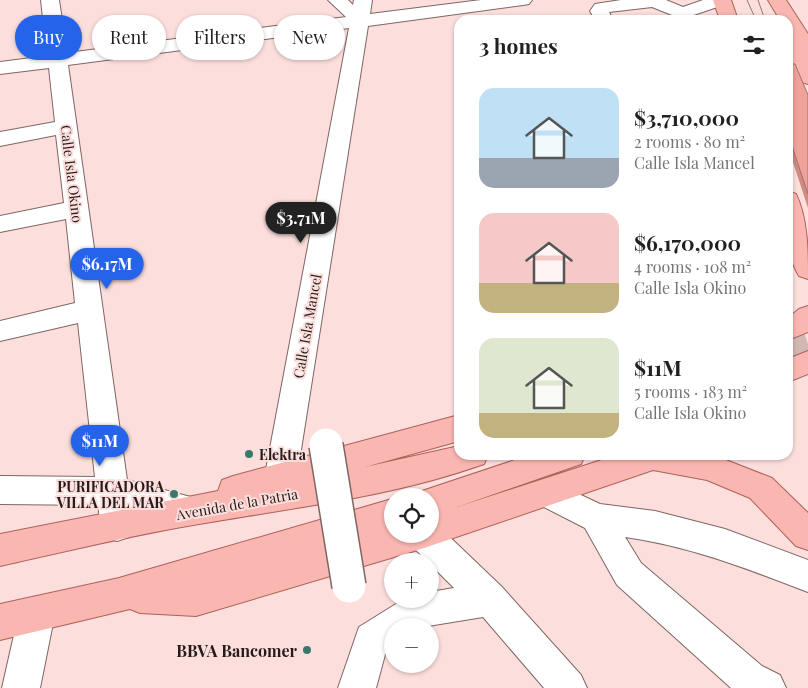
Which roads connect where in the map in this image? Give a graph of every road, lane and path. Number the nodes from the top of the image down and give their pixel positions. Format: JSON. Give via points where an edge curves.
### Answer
{"nodes":[{"id":1,"x":50,"y":0,"type":"edge"},
{"id":2,"x":337,"y":0,"type":"edge"},
{"id":3,"x":721,"y":0,"type":"edge"},
{"id":4,"x":776,"y":0,"type":"edge"},
{"id":5,"x":515,"y":1,"type":"edge"},
{"id":6,"x":475,"y":9,"type":"edge"},
{"id":7,"x":361,"y":10,"type":"edge"},
{"id":8,"x":52,"y":15,"type":"edge"},
{"id":9,"x":519,"y":15,"type":"edge"},
{"id":10,"x":601,"y":15,"type":"edge"},
{"id":11,"x":727,"y":15,"type":"edge"},
{"id":12,"x":780,"y":15,"type":"edge"},
{"id":13,"x":783,"y":15,"type":"edge"},
{"id":14,"x":793,"y":36,"type":"edge"},
{"id":15,"x":793,"y":44,"type":"edge"},
{"id":16,"x":82,"y":56,"type":"edge"},
{"id":17,"x":58,"y":60,"type":"joint"},
{"id":18,"x":806,"y":64,"type":"edge"},
{"id":19,"x":0,"y":68,"type":"edge"},
{"id":20,"x":66,"y":127,"type":"junction"},
{"id":21,"x":0,"y":139,"type":"edge"},
{"id":22,"x":76,"y":209,"type":"junction"},
{"id":23,"x":793,"y":217,"type":"edge"},
{"id":24,"x":0,"y":224,"type":"edge"},
{"id":25,"x":808,"y":270,"type":"edge"},
{"id":26,"x":89,"y":310,"type":"junction"},
{"id":27,"x":808,"y":316,"type":"edge"},
{"id":28,"x":793,"y":327,"type":"edge"},
{"id":29,"x":0,"y":331,"type":"edge"},
{"id":30,"x":808,"y":362,"type":"edge"},
{"id":31,"x":808,"y":368,"type":"edge"},
{"id":32,"x":793,"y":369,"type":"edge"},
{"id":33,"x":793,"y":374,"type":"edge"},
{"id":34,"x":454,"y":429,"type":"edge"},
{"id":35,"x":326,"y":445,"type":"dead end"},
{"id":36,"x":456,"y":460,"type":"edge"},
{"id":37,"x":555,"y":460,"type":"edge"},
{"id":38,"x":644,"y":460,"type":"edge"},
{"id":39,"x":675,"y":460,"type":"edge"},
{"id":40,"x":281,"y":475,"type":"junction"},
{"id":41,"x":0,"y":490,"type":"edge"},
{"id":42,"x":112,"y":491,"type":"junction"},
{"id":43,"x":547,"y":493,"type":"junction"},
{"id":44,"x":439,"y":499,"type":"edge"},
{"id":45,"x":191,"y":510,"type":"junction"},
{"id":46,"x":384,"y":516,"type":"edge"},
{"id":47,"x":596,"y":518,"type":"junction"},
{"id":48,"x":117,"y":526,"type":"junction"},
{"id":49,"x":439,"y":528,"type":"edge"},
{"id":50,"x":808,"y":535,"type":"edge"},
{"id":51,"x":391,"y":543,"type":"edge"},
{"id":52,"x":431,"y":543,"type":"edge"},
{"id":53,"x":0,"y":550,"type":"edge"},
{"id":54,"x":808,"y":576,"type":"edge"},
{"id":55,"x":349,"y":586,"type":"dead end"},
{"id":56,"x":119,"y":595,"type":"junction"},
{"id":57,"x":490,"y":599,"type":"junction"},
{"id":58,"x":37,"y":613,"type":"junction"},
{"id":59,"x":405,"y":618,"type":"edge"},
{"id":60,"x":0,"y":622,"type":"edge"},
{"id":61,"x":384,"y":632,"type":"edge"},
{"id":62,"x":21,"y":688,"type":"edge"},
{"id":63,"x":357,"y":688,"type":"edge"},
{"id":64,"x":568,"y":688,"type":"edge"},
{"id":65,"x":767,"y":688,"type":"edge"}],
"edges":[{"from":1,"to":8,"type":"street","name":"Calle Isla Okino"},
{"from":2,"to":7,"type":"street"},
{"from":3,"to":10,"type":"street","via":[[682,14],[654,1],[601,8]]},
{"from":3,"to":11,"type":"main road"},
{"from":4,"to":12,"type":"main road"},
{"from":4,"to":13,"type":"main road"},
{"from":5,"to":6,"type":"street"},
{"from":5,"to":9,"type":"street"},
{"from":6,"to":7,"type":"street"},
{"from":7,"to":16,"type":"street"},
{"from":7,"to":40,"type":"street","name":"Calle Isla Mancel"},
{"from":14,"to":18,"type":"main road"},
{"from":15,"to":18,"type":"main road"},
{"from":17,"to":19,"type":"street"},
{"from":17,"to":20,"type":"street","name":"Calle Isla Okino"},
{"from":20,"to":21,"type":"street"},
{"from":20,"to":22,"type":"street","name":"Calle Isla Okino"},
{"from":22,"to":24,"type":"street"},
{"from":22,"to":26,"type":"street","name":"Calle Isla Okino"},
{"from":23,"to":25,"type":"main road"},
{"from":26,"to":29,"type":"street"},
{"from":26,"to":42,"type":"street","name":"Calle Isla Okino"},
{"from":27,"to":28,"type":"main road"},
{"from":30,"to":32,"type":"main road"},
{"from":31,"to":33,"type":"main road"},
{"from":34,"to":40,"type":"main road"},
{"from":35,"to":55,"type":"street","bridge":true},
{"from":36,"to":45,"type":"main road","name":"Avenida de la Patria","via":[[308,492]]},
{"from":37,"to":44,"type":"main road"},
{"from":38,"to":43,"type":"main road"},
{"from":39,"to":50,"type":"main road","via":[[709,467],[761,488]]},
{"from":40,"to":45,"type":"main road","via":[[234,489]]},
{"from":41,"to":42,"type":"street"},
{"from":42,"to":45,"type":"street"},
{"from":42,"to":48,"type":"street","name":"Calle Isla Okino"},
{"from":43,"to":47,"type":"street"},
{"from":43,"to":49,"type":"main road"},
{"from":45,"to":48,"type":"main road","name":"Avenida de la Patria"},
{"from":46,"to":56,"type":"main road"},
{"from":47,"to":54,"type":"street","via":[[655,526],[725,544]]},
{"from":47,"to":65,"type":"street","via":[[629,574],[749,679]]},
{"from":48,"to":53,"type":"main road","name":"Avenida de la Patria"},
{"from":51,"to":56,"type":"main road","via":[[196,599]]},
{"from":52,"to":57,"type":"street"},
{"from":56,"to":58,"type":"main road"},
{"from":57,"to":59,"type":"street","via":[[416,611]]},
{"from":57,"to":64,"type":"street"},
{"from":58,"to":60,"type":"main road"},
{"from":58,"to":62,"type":"street"},
{"from":61,"to":63,"type":"street","via":[[372,640]]}]}
